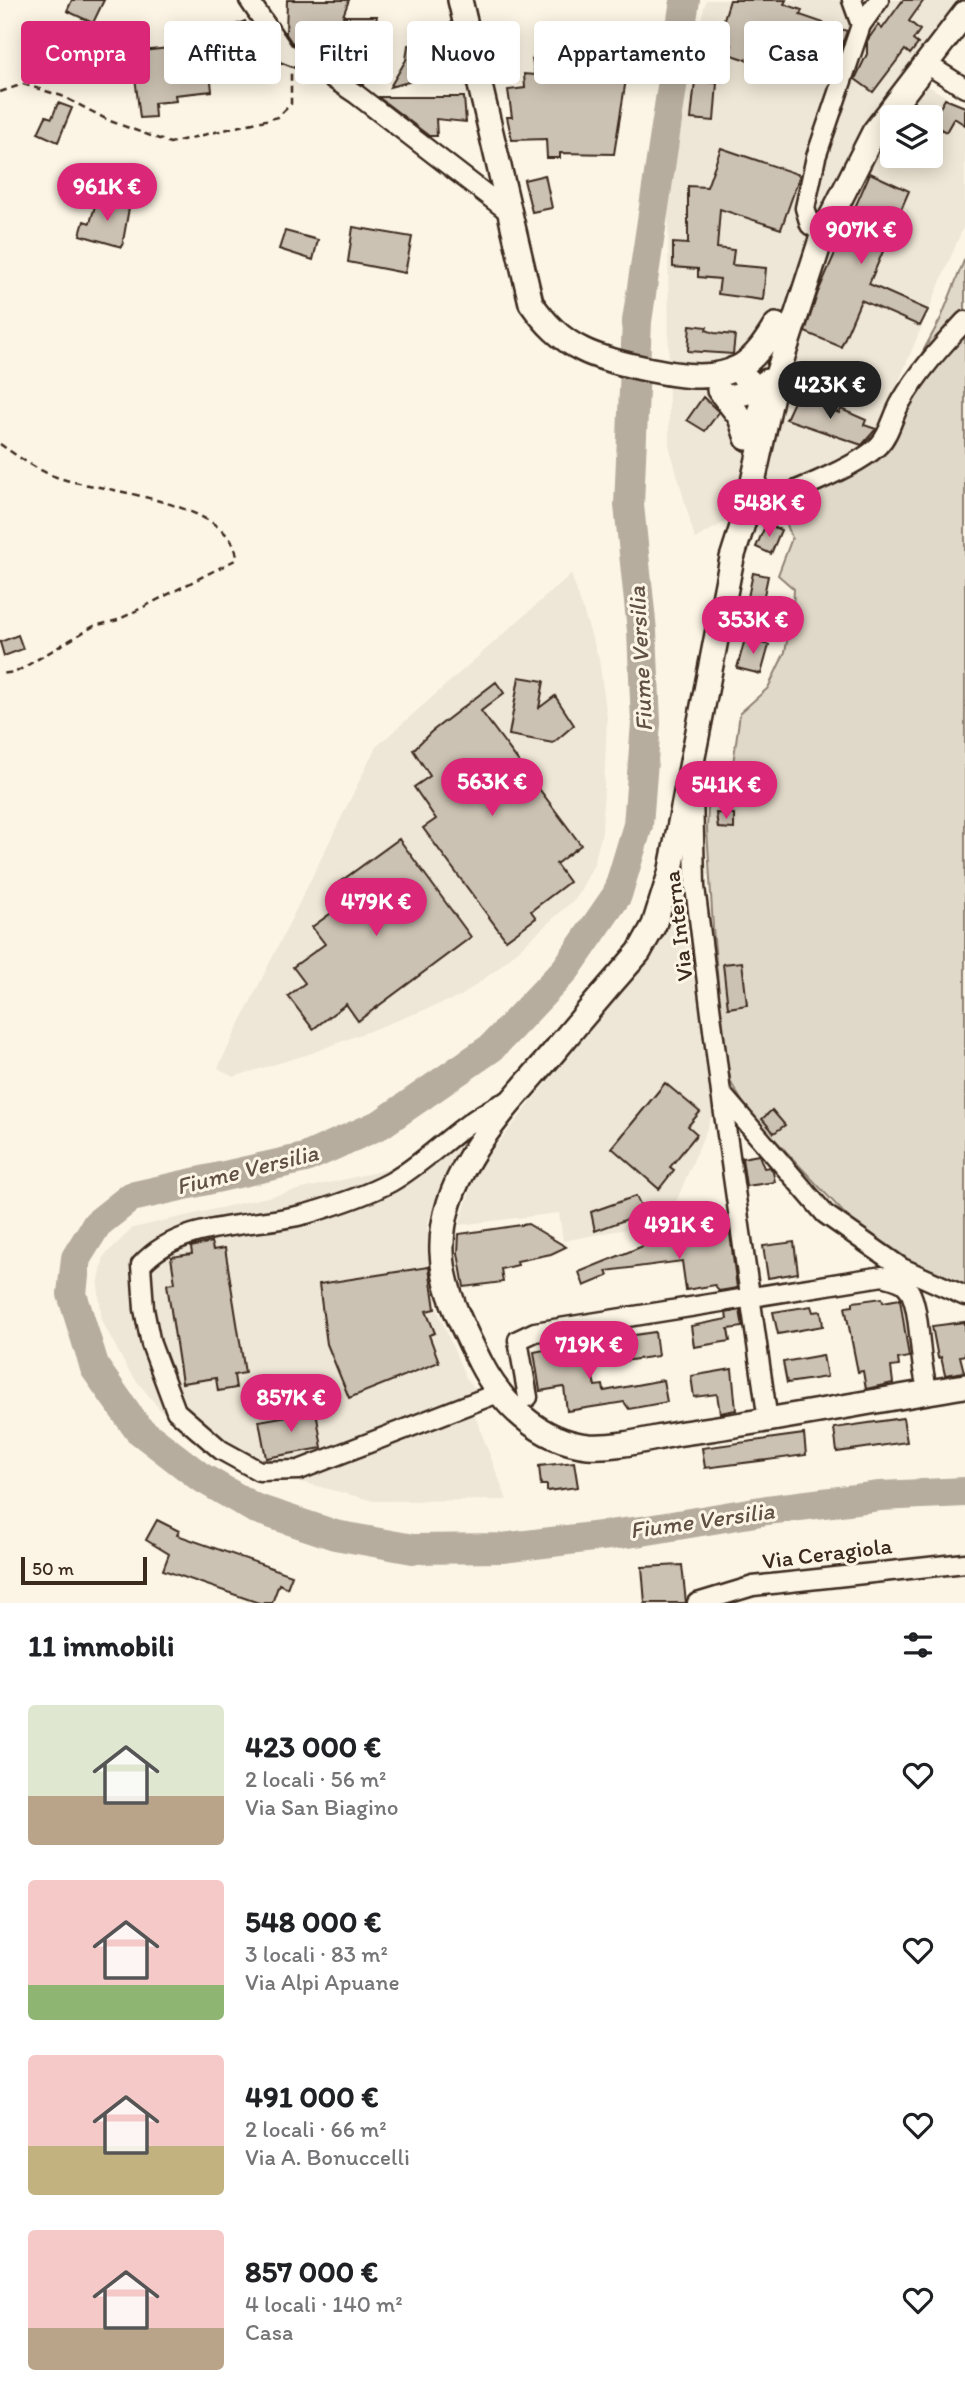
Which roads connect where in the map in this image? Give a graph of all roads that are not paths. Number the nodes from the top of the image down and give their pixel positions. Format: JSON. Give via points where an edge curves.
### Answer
{"nodes":[{"id":1,"x":249,"y":0,"type":"edge"},
{"id":2,"x":460,"y":0,"type":"edge"},
{"id":3,"x":852,"y":0,"type":"edge"},
{"id":4,"x":878,"y":0,"type":"edge"},
{"id":5,"x":965,"y":13,"type":"edge"},
{"id":6,"x":862,"y":25,"type":"junction"},
{"id":7,"x":925,"y":63,"type":"junction"},
{"id":8,"x":965,"y":88,"type":"edge"},
{"id":9,"x":509,"y":212,"type":"junction"},
{"id":10,"x":823,"y":233,"type":"junction"},
{"id":11,"x":965,"y":321,"type":"edge"},
{"id":12,"x":785,"y":324,"type":"junction"},
{"id":13,"x":734,"y":369,"type":"junction"},
{"id":14,"x":689,"y":374,"type":"junction"},
{"id":15,"x":766,"y":388,"type":"junction"},
{"id":16,"x":727,"y":398,"type":"junction"},
{"id":17,"x":747,"y":438,"type":"junction"},
{"id":18,"x":748,"y":506,"type":"junction"},
{"id":19,"x":737,"y":546,"type":"junction"},
{"id":20,"x":693,"y":754,"type":"junction"},
{"id":21,"x":721,"y":1093,"type":"junction"},
{"id":22,"x":514,"y":1099,"type":"junction"},
{"id":23,"x":965,"y":1296,"type":"edge"},
{"id":24,"x":749,"y":1297,"type":"junction"},
{"id":25,"x":965,"y":1386,"type":"edge"},
{"id":26,"x":929,"y":1392,"type":"junction"},
{"id":27,"x":498,"y":1393,"type":"junction"},
{"id":28,"x":528,"y":1396,"type":"dead end"},
{"id":29,"x":768,"y":1421,"type":"junction"},
{"id":30,"x":965,"y":1563,"type":"edge"},
{"id":31,"x":697,"y":1603,"type":"edge"}],
"edges":[{"from":1,"to":9,"type":"street","via":[[285,53],[309,62],[356,93]]},
{"from":2,"to":9,"type":"main road"},
{"from":3,"to":6,"type":"street"},
{"from":4,"to":6,"type":"street"},
{"from":5,"to":7,"type":"main road"},
{"from":6,"to":10,"type":"street","via":[[806,199],[810,225]]},
{"from":7,"to":8,"type":"street"},
{"from":7,"to":10,"type":"main road","via":[[874,132]]},
{"from":9,"to":14,"type":"main road","via":[[531,303],[546,324],[581,349],[616,361]]},
{"from":10,"to":12,"type":"main road"},
{"from":11,"to":18,"type":"street","via":[[934,354],[901,402],[882,442],[867,457],[768,502]]},
{"from":12,"to":13,"type":"main road"},
{"from":12,"to":15,"type":"main road"},
{"from":13,"to":14,"type":"main road"},
{"from":13,"to":15,"type":"main road"},
{"from":14,"to":16,"type":"main road"},
{"from":15,"to":16,"type":"main road"},
{"from":15,"to":17,"type":"main road"},
{"from":15,"to":18,"type":"main road"},
{"from":16,"to":17,"type":"main road"},
{"from":17,"to":19,"type":"main road","via":[[736,503]]},
{"from":18,"to":19,"type":"main road"},
{"from":19,"to":20,"type":"main road"},
{"from":20,"to":21,"type":"street","name":"Via Interna","via":[[695,887]]},
{"from":20,"to":22,"type":"main road","via":[[670,874],[654,925],[639,952]]},
{"from":21,"to":23,"type":"street","via":[[825,1214],[901,1268]]},
{"from":21,"to":24,"type":"street","name":"Via Interna"},
{"from":22,"to":27,"type":"main road","via":[[472,1154],[447,1210],[442,1252],[460,1318]]},
{"from":22,"to":27,"type":"street","via":[[494,1106],[390,1182],[306,1214],[186,1235],[154,1250],[141,1265],[151,1344],[176,1411],[221,1450],[259,1471],[299,1470]]},
{"from":24,"to":26,"type":"street","via":[[883,1276],[905,1284],[914,1298],[923,1379]]},
{"from":24,"to":28,"type":"street","via":[[535,1332],[518,1340]]},
{"from":24,"to":29,"type":"street","name":"Via Interna"},
{"from":25,"to":26,"type":"main road"},
{"from":26,"to":29,"type":"main road"},
{"from":27,"to":29,"type":"main road","via":[[538,1430],[587,1446],[633,1444]]},
{"from":30,"to":31,"type":"street","name":"Via Ceragiola","via":[[753,1586]]}]}
